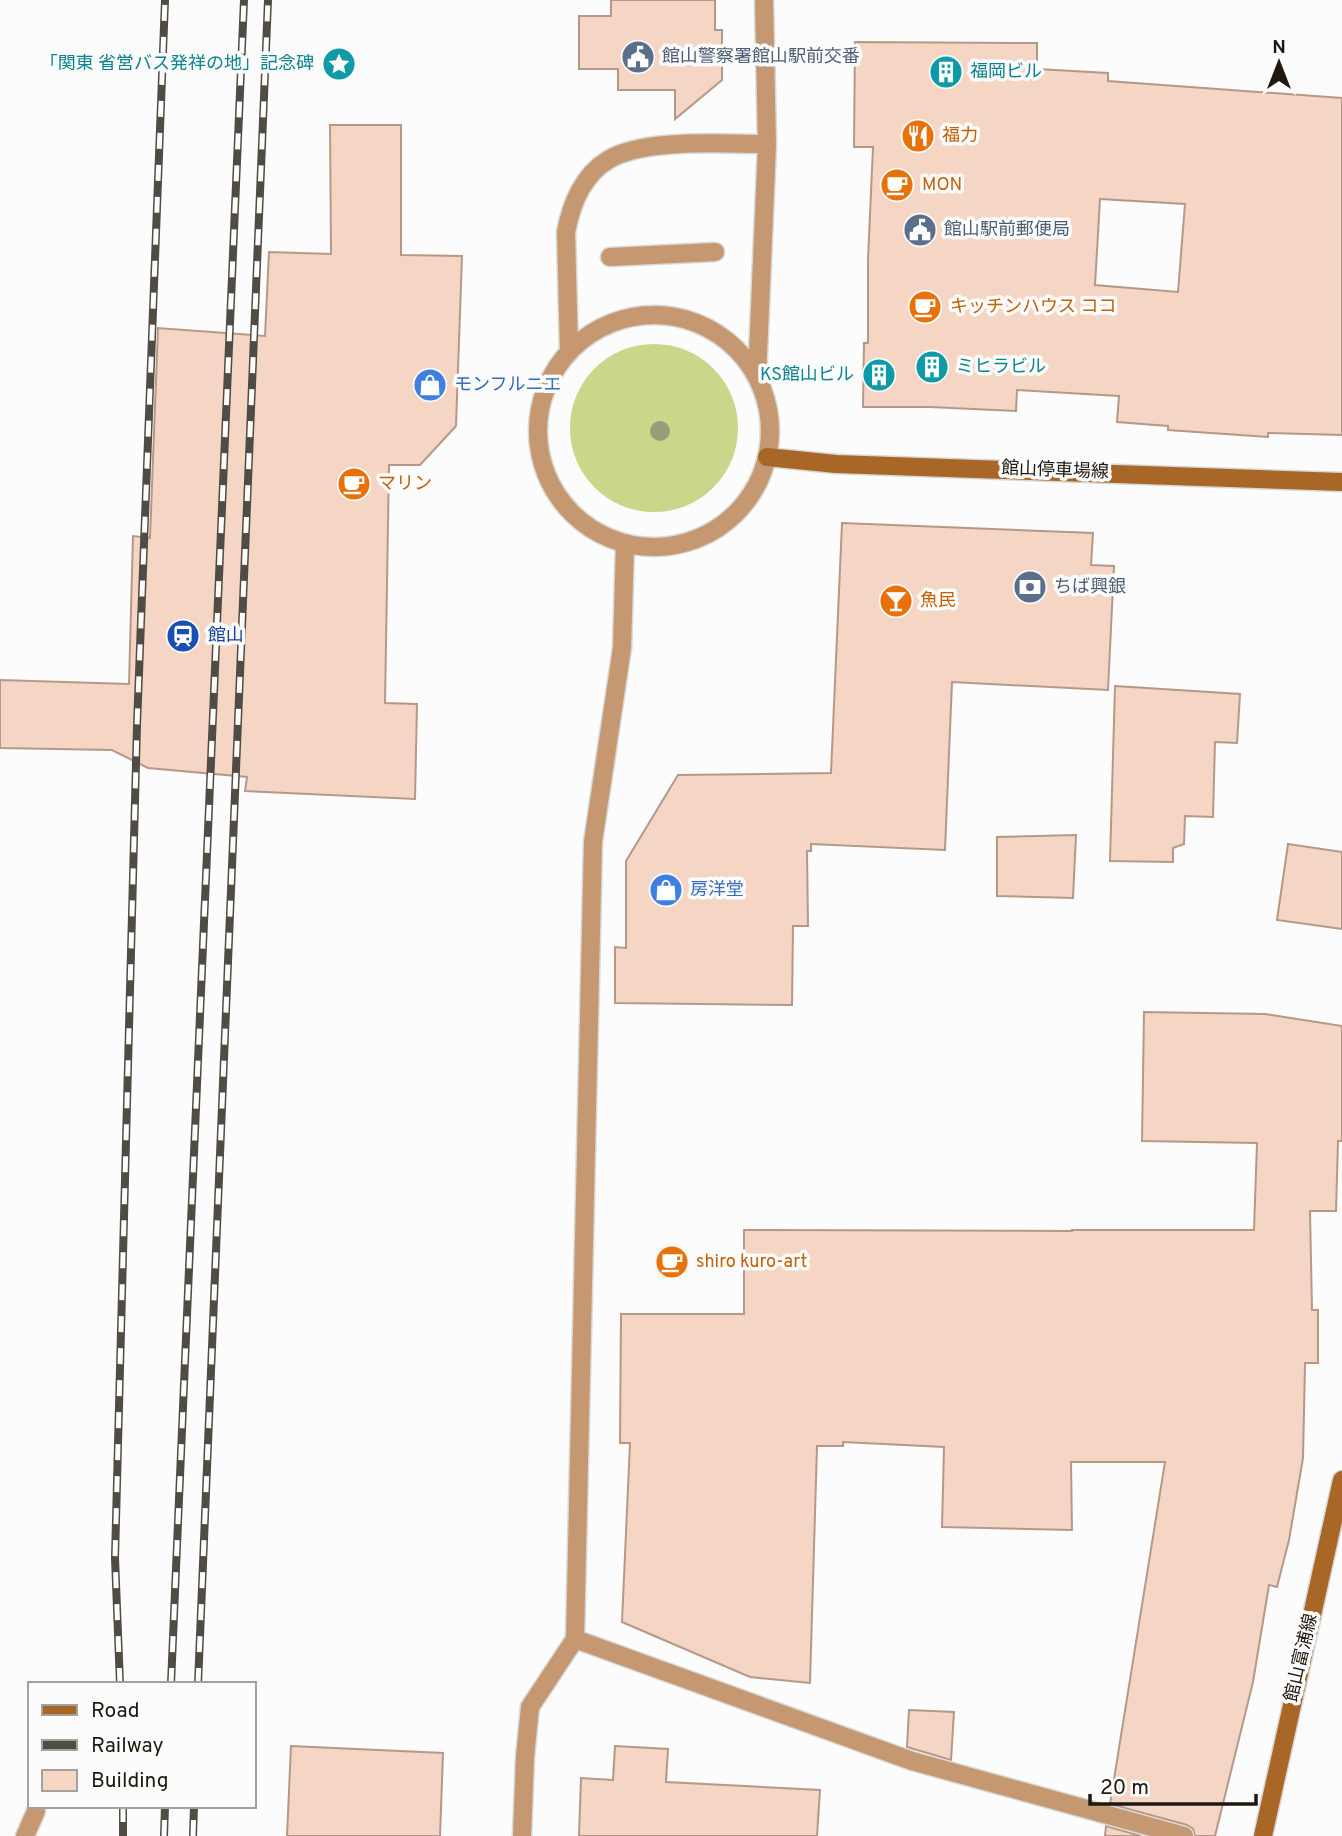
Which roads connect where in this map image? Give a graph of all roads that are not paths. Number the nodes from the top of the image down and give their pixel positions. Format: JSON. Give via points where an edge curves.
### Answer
{"nodes":[{"id":1,"x":764,"y":0,"type":"edge"},
{"id":2,"x":767,"y":144,"type":"junction"},
{"id":3,"x":715,"y":252,"type":"dead end"},
{"id":4,"x":610,"y":257,"type":"dead end"},
{"id":5,"x":569,"y":351,"type":"junction"},
{"id":6,"x":757,"y":378,"type":"junction"},
{"id":7,"x":767,"y":457,"type":"junction"},
{"id":8,"x":1342,"y":482,"type":"edge"},
{"id":9,"x":625,"y":544,"type":"junction"},
{"id":10,"x":1342,"y":1480,"type":"edge"},
{"id":11,"x":575,"y":1639,"type":"junction"},
{"id":12,"x":36,"y":1811,"type":"dead end"},
{"id":13,"x":25,"y":1836,"type":"edge"},
{"id":14,"x":522,"y":1836,"type":"edge"},
{"id":15,"x":1184,"y":1836,"type":"edge"},
{"id":16,"x":1263,"y":1836,"type":"edge"}],
"edges":[{"from":1,"to":2,"type":"street"},
{"from":2,"to":5,"type":"street","via":[[646,149],[609,160],[597,169],[578,195],[566,232]]},
{"from":2,"to":6,"type":"street"},
{"from":3,"to":4,"type":"street"},
{"from":5,"to":6,"type":"street","via":[[601,327],[620,320],[680,318],[725,340]]},
{"from":5,"to":9,"type":"street","via":[[541,399],[539,455],[562,505],[590,530]]},
{"from":6,"to":7,"type":"street","via":[[770,417]]},
{"from":7,"to":8,"type":"main road","name":"館山停車場線","via":[[836,464]]},
{"from":7,"to":9,"type":"street","via":[[754,492],[714,530],[662,547]]},
{"from":9,"to":11,"type":"street","via":[[622,648],[593,842]]},
{"from":10,"to":16,"type":"main road","name":"館山富浦線"},
{"from":11,"to":14,"type":"street","via":[[530,1707]]},
{"from":11,"to":15,"type":"street","via":[[912,1761]]},
{"from":12,"to":13,"type":"street"}]}
